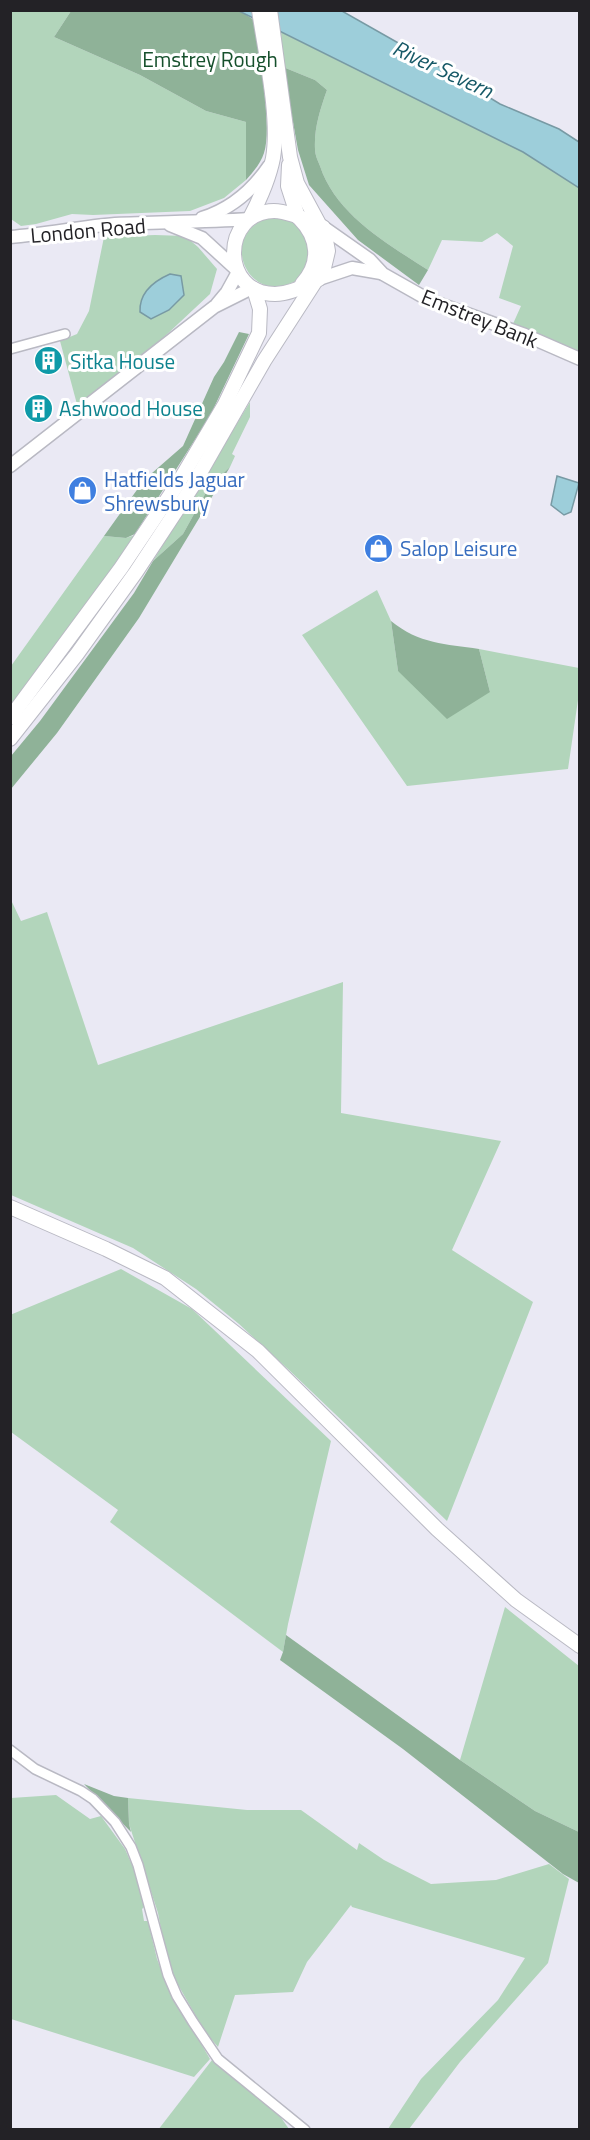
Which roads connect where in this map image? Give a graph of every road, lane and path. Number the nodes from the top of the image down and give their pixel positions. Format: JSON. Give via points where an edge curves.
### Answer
{"nodes":[{"id":1,"x":259,"y":10,"type":"edge"},
{"id":2,"x":270,"y":10,"type":"edge"},
{"id":3,"x":275,"y":85,"type":"junction"},
{"id":4,"x":290,"y":157,"type":"junction"},
{"id":5,"x":273,"y":160,"type":"junction"},
{"id":6,"x":298,"y":218,"type":"junction"},
{"id":7,"x":249,"y":219,"type":"junction"},
{"id":8,"x":186,"y":222,"type":"junction"},
{"id":9,"x":165,"y":223,"type":"junction"},
{"id":10,"x":323,"y":227,"type":"junction"},
{"id":11,"x":10,"y":237,"type":"edge"},
{"id":12,"x":238,"y":271,"type":"junction"},
{"id":13,"x":382,"y":274,"type":"junction"},
{"id":14,"x":319,"y":279,"type":"junction"},
{"id":15,"x":297,"y":288,"type":"junction"},
{"id":16,"x":253,"y":289,"type":"junction"},
{"id":17,"x":214,"y":307,"type":"junction"},
{"id":18,"x":65,"y":333,"type":"dead end"},
{"id":19,"x":10,"y":349,"type":"edge"},
{"id":20,"x":579,"y":358,"type":"edge"},
{"id":21,"x":10,"y":466,"type":"edge"},
{"id":22,"x":10,"y":718,"type":"edge"},
{"id":23,"x":10,"y":739,"type":"edge"},
{"id":24,"x":10,"y":1207,"type":"edge"},
{"id":25,"x":579,"y":1646,"type":"edge"},
{"id":26,"x":10,"y":1750,"type":"edge"},
{"id":27,"x":304,"y":2130,"type":"edge"}],
"edges":[{"from":1,"to":3,"type":"highway"},
{"from":2,"to":3,"type":"highway"},
{"from":3,"to":4,"type":"highway"},
{"from":3,"to":5,"type":"highway"},
{"from":4,"to":6,"type":"highway","via":[[288,186]]},
{"from":4,"to":10,"type":"highway","via":[[297,183]]},
{"from":5,"to":7,"type":"highway"},
{"from":5,"to":8,"type":"main road","via":[[235,203],[215,214]]},
{"from":6,"to":7,"type":"highway","via":[[274,211]]},
{"from":6,"to":10,"type":"highway"},
{"from":6,"to":15,"type":"highway","via":[[311,233],[316,252],[312,271]]},
{"from":7,"to":8,"type":"main road","name":"London Road"},
{"from":7,"to":12,"type":"highway","via":[[235,243]]},
{"from":8,"to":9,"type":"main road","name":"London Road"},
{"from":9,"to":11,"type":"main road","name":"London Road","via":[[115,224]]},
{"from":9,"to":12,"type":"main road","name":"London Road","via":[[202,238]]},
{"from":10,"to":13,"type":"main road","name":"Emstrey Bank","via":[[370,260]]},
{"from":10,"to":14,"type":"highway","via":[[328,251]]},
{"from":12,"to":16,"type":"highway"},
{"from":12,"to":17,"type":"main road"},
{"from":13,"to":14,"type":"main road","name":"Emstrey Bank","via":[[352,268]]},
{"from":13,"to":20,"type":"main road","name":"Emstrey Bank","via":[[436,304]]},
{"from":14,"to":15,"type":"highway"},
{"from":14,"to":23,"type":"highway","via":[[264,361],[192,487],[136,572]]},
{"from":15,"to":16,"type":"highway","via":[[272,294]]},
{"from":16,"to":17,"type":"main road"},
{"from":16,"to":22,"type":"highway","via":[[260,309],[259,333],[225,404],[121,568]]},
{"from":17,"to":21,"type":"main road"},
{"from":18,"to":19,"type":"street"},
{"from":24,"to":25,"type":"highway","via":[[165,1278],[258,1351],[437,1529],[516,1600]]},
{"from":26,"to":27,"type":"street","via":[[93,1799],[115,1822],[138,1865],[168,1975],[193,2022],[218,2059]]}]}
